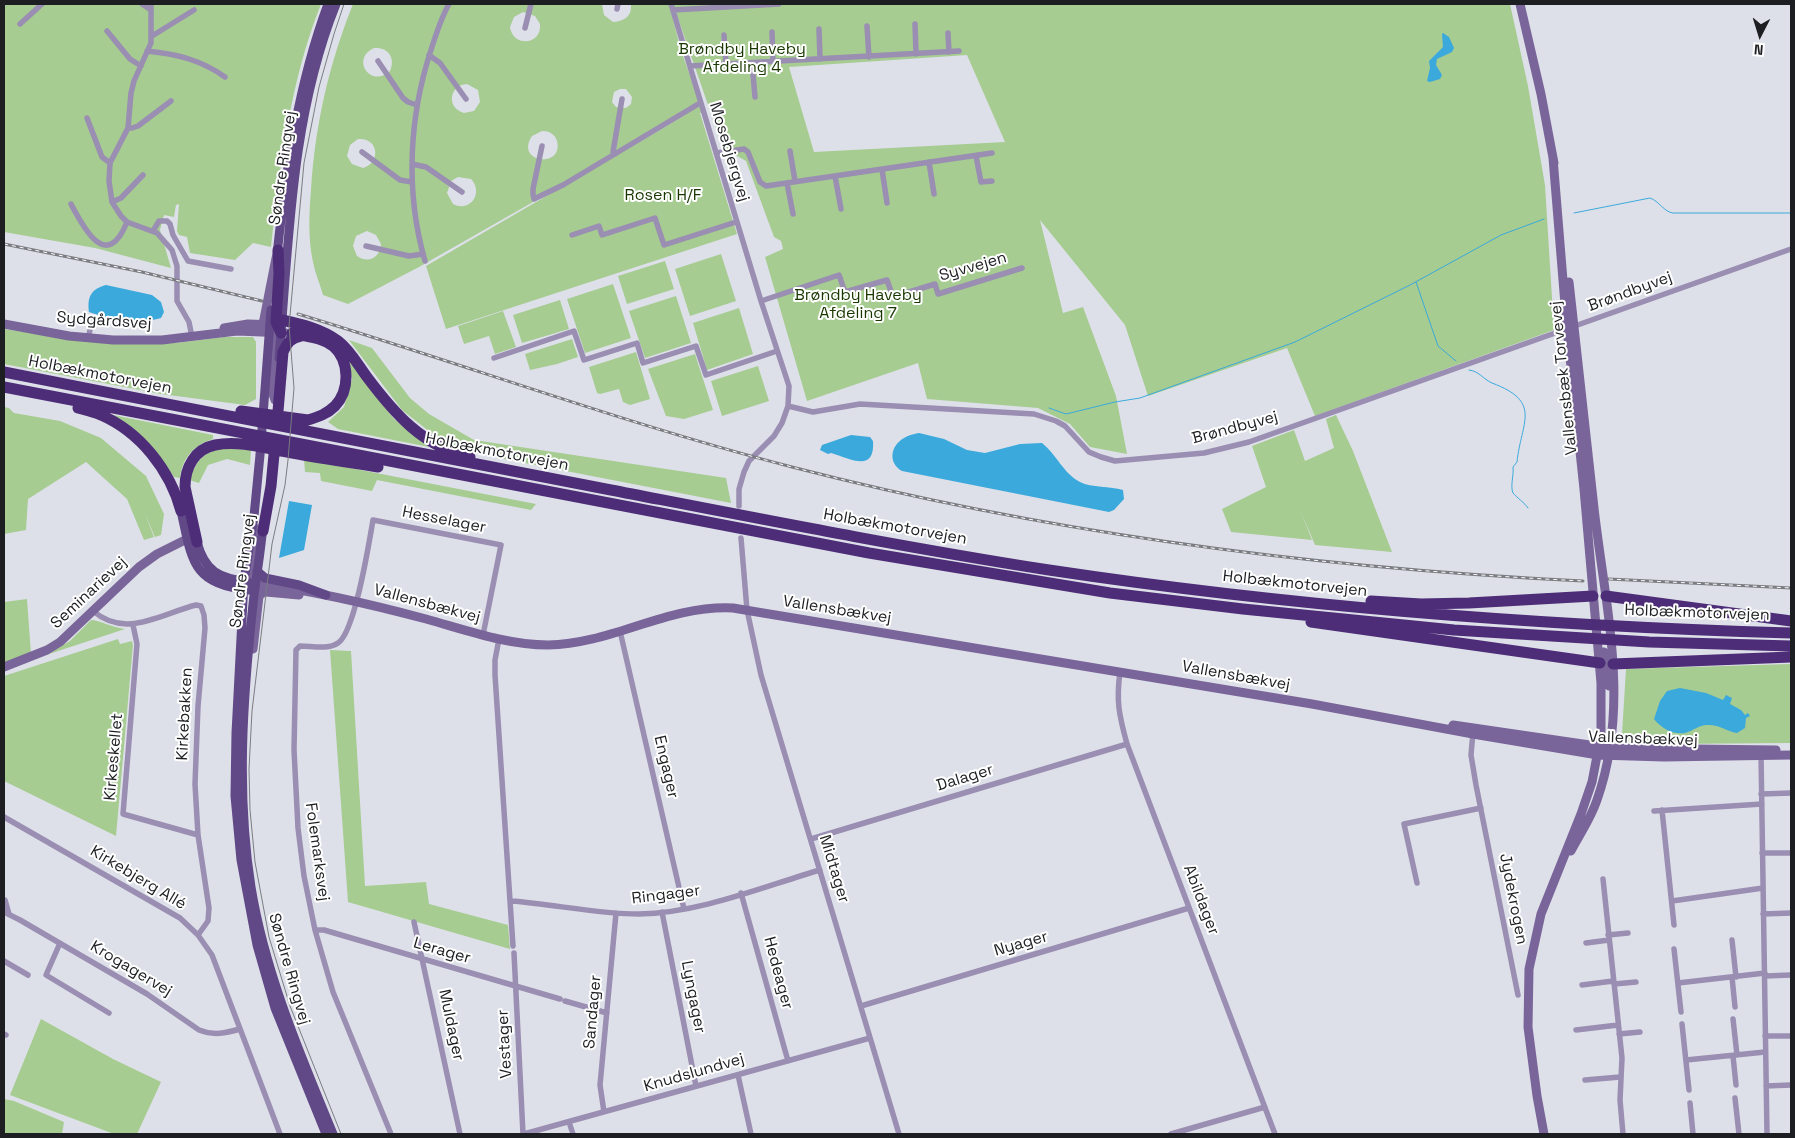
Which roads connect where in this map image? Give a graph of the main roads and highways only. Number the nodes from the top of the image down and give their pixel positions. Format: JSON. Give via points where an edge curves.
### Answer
{"nodes":[{"id":1,"x":328,"y":4,"type":"edge"},
{"id":2,"x":336,"y":4,"type":"edge"},
{"id":3,"x":278,"y":250,"type":"joint"},
{"id":4,"x":277,"y":319,"type":"junction"},
{"id":5,"x":4,"y":372,"type":"edge"},
{"id":6,"x":4,"y":388,"type":"edge"},
{"id":7,"x":157,"y":402,"type":"junction"},
{"id":8,"x":276,"y":405,"type":"junction"},
{"id":9,"x":537,"y":476,"type":"junction"},
{"id":10,"x":479,"y":478,"type":"junction"},
{"id":11,"x":181,"y":511,"type":"joint"},
{"id":12,"x":263,"y":532,"type":"joint"},
{"id":13,"x":191,"y":542,"type":"junction"},
{"id":14,"x":257,"y":571,"type":"junction"},
{"id":15,"x":252,"y":587,"type":"junction"},
{"id":16,"x":1198,"y":590,"type":"junction"},
{"id":17,"x":326,"y":595,"type":"road end"},
{"id":18,"x":1242,"y":609,"type":"junction"},
{"id":19,"x":1791,"y":621,"type":"edge"},
{"id":20,"x":1791,"y":633,"type":"edge"},
{"id":21,"x":1791,"y":646,"type":"edge"},
{"id":22,"x":1791,"y":657,"type":"edge"},
{"id":23,"x":326,"y":1134,"type":"edge"},
{"id":24,"x":333,"y":1134,"type":"edge"}],
"edges":[{"from":1,"to":3,"type":"main road","name":"Søndre Ringvej","via":[[308,66],[291,138]]},
{"from":2,"to":4,"type":"main road","name":"Søndre Ringvej","via":[[314,72],[300,138]]},
{"from":3,"to":4,"type":"highway"},
{"from":4,"to":7,"type":"highway","via":[[331,345],[341,357],[346,382],[341,397],[331,409],[308,420]]},
{"from":4,"to":8,"type":"main road","name":"Søndre Ringvej"},
{"from":4,"to":8,"type":"highway","via":[[294,338],[283,352]]},
{"from":4,"to":9,"type":"highway","via":[[324,332],[346,348],[385,401],[407,425],[433,443],[465,456],[513,465]]},
{"from":4,"to":15,"type":"main road","name":"Søndre Ringvej","via":[[264,405],[254,516]]},
{"from":5,"to":7,"type":"highway","name":"Holbækmotorvejen"},
{"from":6,"to":10,"type":"highway","name":"Holbækmotorvejen"},
{"from":6,"to":11,"type":"highway","via":[[26,397],[100,415],[118,425],[149,450],[163,470]]},
{"from":7,"to":9,"type":"highway","name":"Holbækmotorvejen"},
{"from":8,"to":12,"type":"highway"},
{"from":9,"to":16,"type":"highway","name":"Holbækmotorvejen","via":[[879,542]]},
{"from":10,"to":13,"type":"highway","via":[[431,475],[240,444],[215,445],[192,460],[185,477]]},
{"from":10,"to":18,"type":"highway","name":"Holbækmotorvejen","via":[[869,553],[1110,593]]},
{"from":11,"to":13,"type":"main road"},
{"from":12,"to":14,"type":"main road","name":"Søndre Ringvej"},
{"from":13,"to":15,"type":"main road","via":[[215,572]]},
{"from":14,"to":15,"type":"main road","name":"Søndre Ringvej"},
{"from":14,"to":17,"type":"main road","via":[[265,578]]},
{"from":15,"to":23,"type":"main road","name":"Søndre Ringvej","via":[[235,761],[241,860],[252,926],[266,978],[289,1045]]},
{"from":15,"to":24,"type":"main road","name":"Søndre Ringvej","via":[[245,636],[247,669],[242,732],[242,796],[251,888],[282,1008]]},
{"from":16,"to":19,"type":"highway","via":[[1421,604],[1596,596]]},
{"from":16,"to":20,"type":"highway","name":"Holbækmotorvejen","via":[[1534,621]]},
{"from":18,"to":21,"type":"highway","name":"Holbækmotorvejen","via":[[1454,630],[1649,642]]},
{"from":18,"to":22,"type":"highway","via":[[1304,622],[1640,663]]}]}
